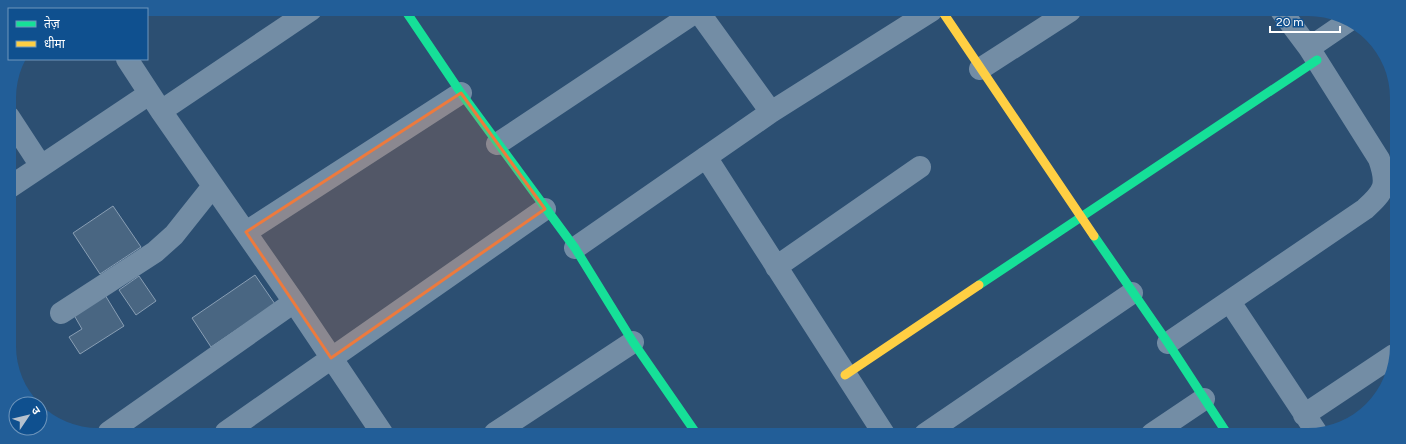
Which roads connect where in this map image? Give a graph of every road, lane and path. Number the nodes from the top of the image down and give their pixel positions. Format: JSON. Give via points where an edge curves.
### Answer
{"nodes":[{"id":1,"x":300,"y":16,"type":"edge"},
{"id":2,"x":409,"y":16,"type":"edge"},
{"id":3,"x":702,"y":16,"type":"edge"},
{"id":4,"x":923,"y":16,"type":"edge"},
{"id":5,"x":945,"y":16,"type":"edge"},
{"id":6,"x":1064,"y":16,"type":"edge"},
{"id":7,"x":1285,"y":16,"type":"edge"},
{"id":8,"x":671,"y":17,"type":"edge"},
{"id":9,"x":1344,"y":25,"type":"edge"},
{"id":10,"x":1313,"y":54,"type":"junction"},
{"id":11,"x":128,"y":60,"type":"edge"},
{"id":12,"x":980,"y":69,"type":"junction"},
{"id":13,"x":461,"y":93,"type":"junction"},
{"id":14,"x":155,"y":103,"type":"junction"},
{"id":15,"x":770,"y":112,"type":"junction"},
{"id":16,"x":16,"y":128,"type":"edge"},
{"id":17,"x":497,"y":144,"type":"junction"},
{"id":18,"x":706,"y":157,"type":"junction"},
{"id":19,"x":41,"y":166,"type":"junction"},
{"id":20,"x":920,"y":167,"type":"dead end"},
{"id":21,"x":1390,"y":173,"type":"edge"},
{"id":22,"x":16,"y":183,"type":"edge"},
{"id":23,"x":213,"y":186,"type":"junction"},
{"id":24,"x":545,"y":209,"type":"junction"},
{"id":25,"x":1081,"y":216,"type":"junction"},
{"id":26,"x":246,"y":232,"type":"junction"},
{"id":27,"x":575,"y":248,"type":"junction"},
{"id":28,"x":776,"y":267,"type":"junction"},
{"id":29,"x":1132,"y":293,"type":"junction"},
{"id":30,"x":294,"y":302,"type":"junction"},
{"id":31,"x":1230,"y":302,"type":"junction"},
{"id":32,"x":61,"y":313,"type":"dead end"},
{"id":33,"x":633,"y":342,"type":"junction"},
{"id":34,"x":1168,"y":343,"type":"junction"},
{"id":35,"x":331,"y":358,"type":"junction"},
{"id":36,"x":1389,"y":359,"type":"edge"},
{"id":37,"x":845,"y":376,"type":"junction"},
{"id":38,"x":1204,"y":399,"type":"junction"},
{"id":39,"x":1304,"y":415,"type":"junction"},
{"id":40,"x":115,"y":428,"type":"edge"},
{"id":41,"x":232,"y":428,"type":"edge"},
{"id":42,"x":379,"y":428,"type":"edge"},
{"id":43,"x":503,"y":428,"type":"edge"},
{"id":44,"x":693,"y":428,"type":"edge"},
{"id":45,"x":880,"y":428,"type":"edge"},
{"id":46,"x":934,"y":428,"type":"edge"},
{"id":47,"x":1161,"y":428,"type":"edge"},
{"id":48,"x":1223,"y":428,"type":"edge"},
{"id":49,"x":1313,"y":428,"type":"edge"}],
"edges":[{"from":1,"to":14,"type":"street"},
{"from":2,"to":13,"type":"street"},
{"from":3,"to":15,"type":"street"},
{"from":4,"to":15,"type":"street"},
{"from":5,"to":12,"type":"street"},
{"from":6,"to":12,"type":"street"},
{"from":7,"to":10,"type":"street"},
{"from":8,"to":17,"type":"street"},
{"from":9,"to":10,"type":"street"},
{"from":10,"to":21,"type":"street"},
{"from":10,"to":25,"type":"street"},
{"from":11,"to":14,"type":"street"},
{"from":12,"to":25,"type":"street"},
{"from":13,"to":17,"type":"street"},
{"from":13,"to":26,"type":"street"},
{"from":14,"to":19,"type":"street"},
{"from":14,"to":23,"type":"street"},
{"from":15,"to":18,"type":"street"},
{"from":16,"to":19,"type":"street"},
{"from":17,"to":24,"type":"street"},
{"from":18,"to":27,"type":"street"},
{"from":18,"to":28,"type":"street"},
{"from":19,"to":22,"type":"street"},
{"from":20,"to":28,"type":"street"},
{"from":21,"to":31,"type":"street","via":[[1380,195],[1365,208]]},
{"from":23,"to":26,"type":"street"},
{"from":23,"to":32,"type":"street","via":[[174,235],[155,252]]},
{"from":24,"to":27,"type":"street"},
{"from":24,"to":35,"type":"street"},
{"from":25,"to":29,"type":"street"},
{"from":25,"to":37,"type":"street"},
{"from":26,"to":30,"type":"street"},
{"from":27,"to":33,"type":"street"},
{"from":28,"to":37,"type":"street"},
{"from":29,"to":34,"type":"street"},
{"from":29,"to":46,"type":"street"},
{"from":30,"to":35,"type":"street"},
{"from":30,"to":40,"type":"street"},
{"from":31,"to":34,"type":"street"},
{"from":31,"to":39,"type":"street"},
{"from":33,"to":43,"type":"street"},
{"from":33,"to":44,"type":"street"},
{"from":34,"to":38,"type":"street"},
{"from":35,"to":41,"type":"street"},
{"from":35,"to":42,"type":"street"},
{"from":36,"to":39,"type":"street"},
{"from":37,"to":45,"type":"street"},
{"from":38,"to":47,"type":"street"},
{"from":38,"to":48,"type":"street"},
{"from":39,"to":49,"type":"street"}]}
